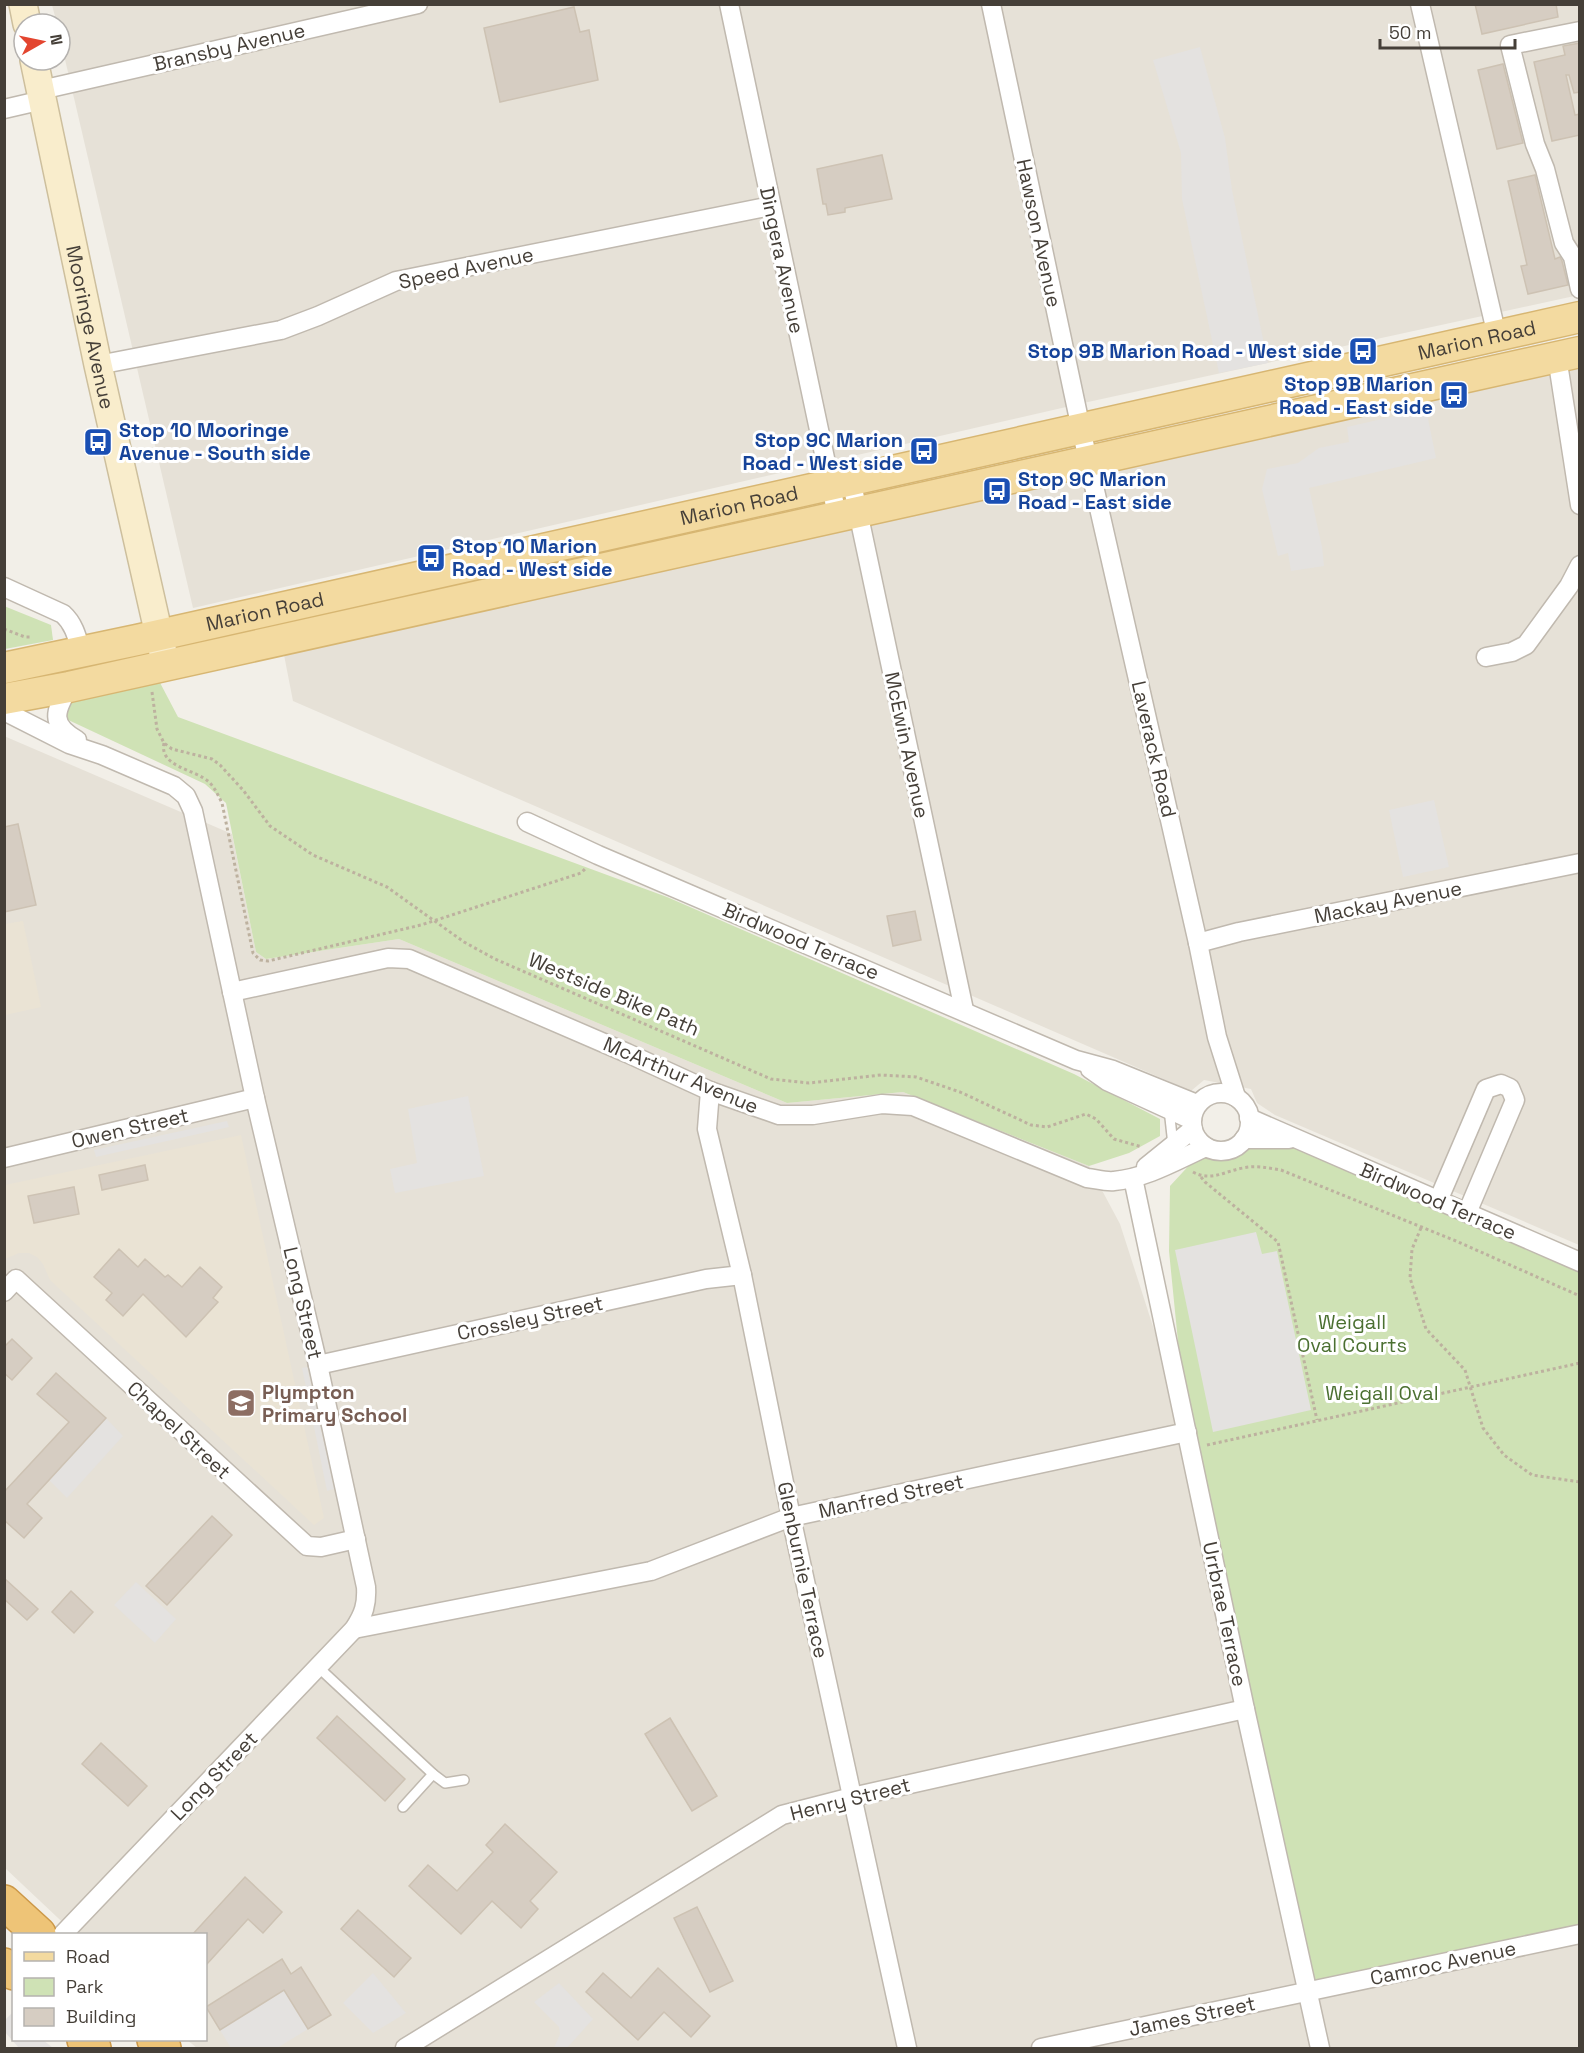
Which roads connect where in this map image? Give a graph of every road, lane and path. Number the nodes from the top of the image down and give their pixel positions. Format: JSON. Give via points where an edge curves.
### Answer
{"nodes":[{"id":1,"x":417,"y":4,"type":"edge"},
{"id":2,"x":729,"y":4,"type":"edge"},
{"id":3,"x":991,"y":4,"type":"edge"},
{"id":4,"x":1420,"y":4,"type":"edge"},
{"id":5,"x":1580,"y":31,"type":"edge"},
{"id":6,"x":37,"y":72,"type":"edge"},
{"id":7,"x":42,"y":95,"type":"junction"},
{"id":8,"x":4,"y":109,"type":"edge"},
{"id":9,"x":771,"y":206,"type":"junction"},
{"id":10,"x":1580,"y":289,"type":"edge"},
{"id":11,"x":1580,"y":317,"type":"edge"},
{"id":12,"x":1485,"y":338,"type":"junction"},
{"id":13,"x":1568,"y":354,"type":"edge"},
{"id":14,"x":98,"y":365,"type":"junction"},
{"id":15,"x":1502,"y":369,"type":"junction"},
{"id":16,"x":1081,"y":429,"type":"junction"},
{"id":17,"x":1088,"y":462,"type":"junction"},
{"id":18,"x":840,"y":482,"type":"junction"},
{"id":19,"x":1580,"y":505,"type":"edge"},
{"id":20,"x":847,"y":513,"type":"junction"},
{"id":21,"x":1580,"y":564,"type":"edge"},
{"id":22,"x":4,"y":587,"type":"edge"},
{"id":23,"x":4,"y":629,"type":"edge"},
{"id":24,"x":159,"y":635,"type":"junction"},
{"id":25,"x":37,"y":637,"type":"dead end"},
{"id":26,"x":81,"y":651,"type":"junction"},
{"id":27,"x":1486,"y":657,"type":"dead end"},
{"id":28,"x":4,"y":668,"type":"edge"},
{"id":29,"x":158,"y":674,"type":"junction"},
{"id":30,"x":69,"y":687,"type":"junction"},
{"id":31,"x":4,"y":699,"type":"edge"},
{"id":32,"x":4,"y":711,"type":"edge"},
{"id":33,"x":164,"y":743,"type":"junction"},
{"id":34,"x":102,"y":755,"type":"junction"},
{"id":35,"x":527,"y":822,"type":"dead end"},
{"id":36,"x":598,"y":855,"type":"junction"},
{"id":37,"x":1580,"y":863,"type":"edge"},
{"id":38,"x":434,"y":920,"type":"junction"},
{"id":39,"x":1198,"y":943,"type":"junction"},
{"id":40,"x":232,"y":992,"type":"junction"},
{"id":41,"x":963,"y":1010,"type":"junction"},
{"id":42,"x":1217,"y":1037,"type":"junction"},
{"id":43,"x":1076,"y":1060,"type":"junction"},
{"id":44,"x":710,"y":1092,"type":"junction"},
{"id":45,"x":1216,"y":1093,"type":"junction"},
{"id":46,"x":1236,"y":1097,"type":"junction"},
{"id":47,"x":255,"y":1098,"type":"junction"},
{"id":48,"x":1169,"y":1109,"type":"junction"},
{"id":49,"x":1194,"y":1118,"type":"junction"},
{"id":50,"x":1249,"y":1118,"type":"junction"},
{"id":51,"x":1244,"y":1139,"type":"junction"},
{"id":52,"x":1297,"y":1140,"type":"junction"},
{"id":53,"x":1173,"y":1145,"type":"junction"},
{"id":54,"x":1206,"y":1147,"type":"junction"},
{"id":55,"x":1147,"y":1148,"type":"dead end"},
{"id":56,"x":4,"y":1158,"type":"edge"},
{"id":57,"x":1191,"y":1171,"type":"dead end"},
{"id":58,"x":1200,"y":1175,"type":"junction"},
{"id":59,"x":1132,"y":1178,"type":"junction"},
{"id":60,"x":1438,"y":1201,"type":"junction"},
{"id":61,"x":1467,"y":1213,"type":"junction"},
{"id":62,"x":1421,"y":1228,"type":"junction"},
{"id":63,"x":1580,"y":1262,"type":"edge"},
{"id":64,"x":742,"y":1275,"type":"junction"},
{"id":65,"x":10,"y":1286,"type":"edge"},
{"id":66,"x":1580,"y":1296,"type":"edge"},
{"id":67,"x":1580,"y":1363,"type":"edge"},
{"id":68,"x":318,"y":1365,"type":"junction"},
{"id":69,"x":1470,"y":1388,"type":"junction"},
{"id":70,"x":1317,"y":1420,"type":"junction"},
{"id":71,"x":1187,"y":1432,"type":"junction"},
{"id":72,"x":1207,"y":1445,"type":"dead end"},
{"id":73,"x":1580,"y":1482,"type":"edge"},
{"id":74,"x":791,"y":1517,"type":"junction"},
{"id":75,"x":356,"y":1539,"type":"junction"},
{"id":76,"x":354,"y":1629,"type":"junction"},
{"id":77,"x":318,"y":1667,"type":"junction"},
{"id":78,"x":1245,"y":1709,"type":"junction"},
{"id":79,"x":433,"y":1774,"type":"junction"},
{"id":80,"x":464,"y":1780,"type":"dead end"},
{"id":81,"x":852,"y":1797,"type":"junction"},
{"id":82,"x":403,"y":1807,"type":"dead end"},
{"id":83,"x":4,"y":1902,"type":"edge"},
{"id":84,"x":37,"y":1933,"type":"edge"},
{"id":85,"x":65,"y":1933,"type":"edge"},
{"id":86,"x":1580,"y":1934,"type":"edge"},
{"id":87,"x":1307,"y":1991,"type":"junction"},
{"id":88,"x":405,"y":2049,"type":"edge"},
{"id":89,"x":907,"y":2049,"type":"edge"},
{"id":90,"x":1041,"y":2049,"type":"edge"},
{"id":91,"x":1320,"y":2049,"type":"edge"}],
"edges":[{"from":1,"to":7,"type":"street","name":"Bransby Avenue"},
{"from":2,"to":9,"type":"street","name":"Dingera Avenue"},
{"from":3,"to":16,"type":"street","name":"Hawson Avenue"},
{"from":4,"to":12,"type":"street"},
{"from":5,"to":10,"type":"street","via":[[1510,45],[1535,144]]},
{"from":6,"to":7,"type":"street","name":"Mooringe Avenue"},
{"from":7,"to":8,"type":"street","name":"Bransby Avenue"},
{"from":7,"to":14,"type":"street","name":"Mooringe Avenue"},
{"from":9,"to":14,"type":"street","name":"Speed Avenue","via":[[396,281],[281,330]]},
{"from":9,"to":18,"type":"street","name":"Dingera Avenue"},
{"from":11,"to":12,"type":"main road","name":"Marion Road"},
{"from":12,"to":15,"type":"main road","via":[[1471,352],[1486,366]]},
{"from":12,"to":16,"type":"main road","name":"Marion Road"},
{"from":13,"to":15,"type":"main road","name":"Marion Road"},
{"from":13,"to":19,"type":"street"},
{"from":14,"to":24,"type":"street","name":"Mooringe Avenue"},
{"from":15,"to":17,"type":"main road","name":"Marion Road"},
{"from":16,"to":17,"type":"street","name":"Hawson Avenue"},
{"from":16,"to":18,"type":"main road","name":"Marion Road"},
{"from":17,"to":20,"type":"main road","name":"Marion Road"},
{"from":17,"to":39,"type":"street","name":"Laverack Road"},
{"from":18,"to":20,"type":"street","name":"McEwin Avenue"},
{"from":18,"to":24,"type":"main road","name":"Marion Road"},
{"from":20,"to":29,"type":"main road","name":"Marion Road"},
{"from":20,"to":41,"type":"street","name":"McEwin Avenue"},
{"from":21,"to":27,"type":"street","via":[[1569,586],[1526,645]]},
{"from":22,"to":26,"type":"street","via":[[63,614],[76,632]]},
{"from":23,"to":25,"type":"path"},
{"from":24,"to":26,"type":"main road","name":"Marion Road"},
{"from":24,"to":29,"type":"street","name":"Mooringe Avenue"},
{"from":26,"to":28,"type":"main road","name":"Marion Road"},
{"from":29,"to":30,"type":"main road","name":"Marion Road"},
{"from":29,"to":33,"type":"path","via":[[157,729]]},
{"from":30,"to":31,"type":"main road","name":"Marion Road"},
{"from":30,"to":34,"type":"street","name":"Long Street","via":[[56,711],[57,720],[69,736]]},
{"from":32,"to":34,"type":"street","name":"Long Street","via":[[69,744]]},
{"from":33,"to":38,"type":"path","name":"Westside Bike Path","via":[[212,759],[243,790],[270,826],[313,855],[387,887]]},
{"from":33,"to":38,"type":"path","via":[[166,758],[208,782],[222,802],[253,953],[260,960]]},
{"from":34,"to":40,"type":"street","name":"Long Street","via":[[174,786],[186,796],[193,811]]},
{"from":35,"to":36,"type":"street","name":"Birdwood Terrace"},
{"from":36,"to":38,"type":"path","via":[[581,873]]},
{"from":36,"to":41,"type":"street","name":"Birdwood Terrace"},
{"from":37,"to":39,"type":"street","name":"Mackay Avenue"},
{"from":38,"to":55,"type":"path","name":"Westside Bike Path","via":[[495,959],[771,1078],[809,1083],[881,1075],[916,1077],[960,1092],[1031,1125],[1047,1127],[1086,1114],[1114,1139]]},
{"from":39,"to":42,"type":"street","name":"Laverack Road"},
{"from":40,"to":44,"type":"street","name":"McArthur Avenue","via":[[388,958],[409,959]]},
{"from":40,"to":47,"type":"street","name":"Long Street"},
{"from":41,"to":43,"type":"street","name":"Birdwood Terrace"},
{"from":42,"to":45,"type":"street","name":"Laverack Road"},
{"from":42,"to":46,"type":"street","name":"Laverack Road"},
{"from":43,"to":48,"type":"street","name":"Birdwood Terrace","via":[[1107,1081]]},
{"from":43,"to":49,"type":"street","name":"Birdwood Terrace","via":[[1113,1070]]},
{"from":44,"to":59,"type":"street","name":"McArthur Avenue","via":[[779,1115],[813,1115],[882,1104],[913,1106],[1087,1178]]},
{"from":44,"to":64,"type":"street","name":"Glenburnie Terrace","via":[[708,1129]]},
{"from":45,"to":46,"type":"street"},
{"from":45,"to":49,"type":"street","via":[[1209,1095]]},
{"from":46,"to":50,"type":"street","via":[[1244,1104]]},
{"from":47,"to":56,"type":"street","name":"Owen Street"},
{"from":47,"to":68,"type":"street","name":"Long Street"},
{"from":48,"to":49,"type":"street","name":"Birdwood Terrace"},
{"from":48,"to":53,"type":"lane"},
{"from":49,"to":53,"type":"street"},
{"from":49,"to":54,"type":"street","via":[[1198,1139]]},
{"from":50,"to":51,"type":"street"},
{"from":50,"to":52,"type":"street","name":"Birdwood Terrace"},
{"from":51,"to":52,"type":"street","name":"Birdwood Terrace"},
{"from":51,"to":54,"type":"street","via":[[1224,1151]]},
{"from":52,"to":60,"type":"street","name":"Birdwood Terrace"},
{"from":53,"to":59,"type":"street"},
{"from":54,"to":59,"type":"street","name":"McArthur Avenue"},
{"from":57,"to":58,"type":"path"},
{"from":58,"to":62,"type":"path","via":[[1219,1176],[1257,1166],[1281,1170]]},
{"from":58,"to":70,"type":"path","via":[[1278,1242]]},
{"from":59,"to":71,"type":"street","name":"Urrbrae Terrace"},
{"from":60,"to":61,"type":"street","name":"Birdwood Terrace"},
{"from":60,"to":61,"type":"street","via":[[1486,1089],[1501,1084],[1510,1088],[1515,1101]]},
{"from":61,"to":63,"type":"street","name":"Birdwood Terrace"},
{"from":62,"to":66,"type":"path"},
{"from":62,"to":69,"type":"path","via":[[1412,1249],[1410,1278],[1426,1329],[1466,1370]]},
{"from":64,"to":68,"type":"street","name":"Crossley Street","via":[[706,1279]]},
{"from":64,"to":74,"type":"street","name":"Glenburnie Terrace"},
{"from":65,"to":75,"type":"street","name":"Chapel Street","via":[[307,1546]]},
{"from":67,"to":69,"type":"path"},
{"from":68,"to":75,"type":"street","name":"Long Street"},
{"from":69,"to":70,"type":"path"},
{"from":69,"to":73,"type":"path","via":[[1484,1428],[1504,1455],[1532,1475]]},
{"from":70,"to":72,"type":"path"},
{"from":71,"to":74,"type":"street","name":"Manfred Street"},
{"from":71,"to":78,"type":"street","name":"Urrbrae Terrace"},
{"from":74,"to":76,"type":"street","name":"Manfred Street","via":[[651,1571]]},
{"from":74,"to":81,"type":"street","name":"Glenburnie Terrace"},
{"from":75,"to":76,"type":"street","name":"Long Street","via":[[367,1603]]},
{"from":76,"to":77,"type":"street","name":"Long Street"},
{"from":77,"to":79,"type":"lane"},
{"from":77,"to":85,"type":"street","name":"Long Street"},
{"from":78,"to":81,"type":"street","name":"Henry Street"},
{"from":78,"to":87,"type":"street","name":"Urrbrae Terrace"},
{"from":79,"to":80,"type":"lane","via":[[445,1783]]},
{"from":79,"to":82,"type":"lane"},
{"from":81,"to":88,"type":"street","name":"Henry Street","via":[[782,1815]]},
{"from":81,"to":89,"type":"street","name":"Glenburnie Terrace"},
{"from":83,"to":84,"type":"highway"},
{"from":86,"to":87,"type":"street","name":"Camroc Avenue"},
{"from":87,"to":90,"type":"street","name":"James Street"},
{"from":87,"to":91,"type":"street","name":"Urrbrae Terrace"}]}
